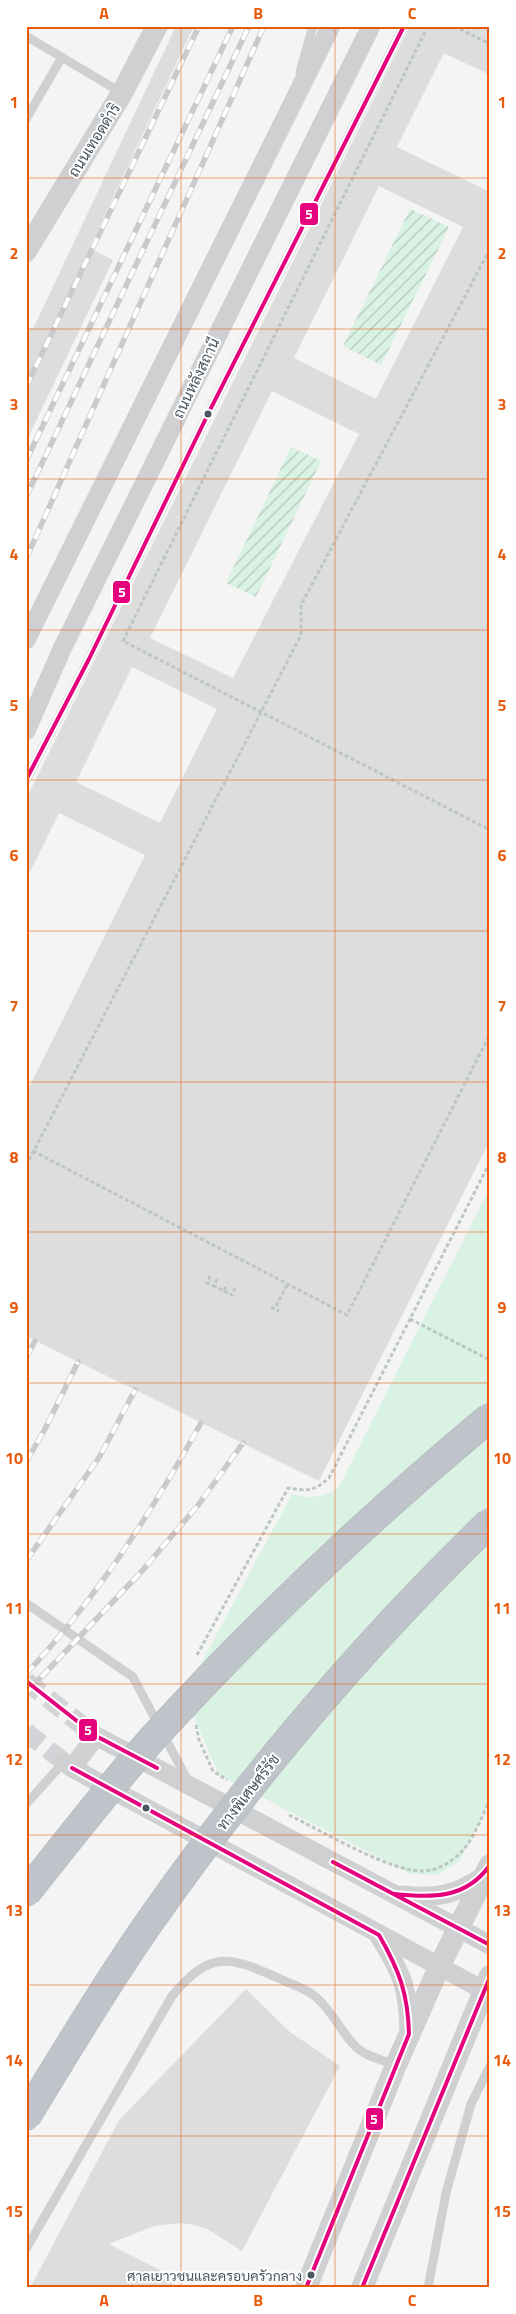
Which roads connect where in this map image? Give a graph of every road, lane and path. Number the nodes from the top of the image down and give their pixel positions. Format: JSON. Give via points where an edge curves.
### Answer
{"nodes":[{"id":1,"x":157,"y":26,"type":"edge"},
{"id":2,"x":312,"y":26,"type":"edge"},
{"id":3,"x":331,"y":26,"type":"edge"},
{"id":4,"x":371,"y":26,"type":"edge"},
{"id":5,"x":404,"y":26,"type":"edge"},
{"id":6,"x":428,"y":26,"type":"edge"},
{"id":7,"x":454,"y":26,"type":"edge"},
{"id":8,"x":26,"y":36,"type":"edge"},
{"id":9,"x":490,"y":44,"type":"edge"},
{"id":10,"x":62,"y":57,"type":"junction"},
{"id":11,"x":122,"y":93,"type":"junction"},
{"id":12,"x":291,"y":106,"type":"junction"},
{"id":13,"x":26,"y":119,"type":"edge"},
{"id":14,"x":490,"y":249,"type":"edge"},
{"id":15,"x":26,"y":250,"type":"edge"},
{"id":16,"x":26,"y":640,"type":"edge"},
{"id":17,"x":260,"y":711,"type":"junction"},
{"id":18,"x":26,"y":731,"type":"edge"},
{"id":19,"x":26,"y":780,"type":"edge"},
{"id":20,"x":490,"y":830,"type":"edge"},
{"id":21,"x":490,"y":1034,"type":"edge"},
{"id":22,"x":33,"y":1151,"type":"junction"},
{"id":23,"x":490,"y":1162,"type":"edge"},
{"id":24,"x":26,"y":1166,"type":"edge"},
{"id":25,"x":210,"y":1276,"type":"dead end"},
{"id":26,"x":217,"y":1279,"type":"dead end"},
{"id":27,"x":227,"y":1284,"type":"dead end"},
{"id":28,"x":287,"y":1285,"type":"junction"},
{"id":29,"x":214,"y":1286,"type":"junction"},
{"id":30,"x":235,"y":1288,"type":"dead end"},
{"id":31,"x":224,"y":1291,"type":"junction"},
{"id":32,"x":276,"y":1306,"type":"dead end"},
{"id":33,"x":271,"y":1307,"type":"dead end"},
{"id":34,"x":279,"y":1311,"type":"dead end"},
{"id":35,"x":410,"y":1319,"type":"junction"},
{"id":36,"x":490,"y":1360,"type":"edge"},
{"id":37,"x":490,"y":1417,"type":"edge"},
{"id":38,"x":329,"y":1478,"type":"dead end"},
{"id":39,"x":490,"y":1522,"type":"edge"},
{"id":40,"x":26,"y":1603,"type":"edge"},
{"id":41,"x":68,"y":1765,"type":"junction"},
{"id":42,"x":191,"y":1786,"type":"junction"},
{"id":43,"x":26,"y":1804,"type":"edge"},
{"id":44,"x":487,"y":1870,"type":"edge"},
{"id":45,"x":26,"y":1893,"type":"edge"},
{"id":46,"x":394,"y":1894,"type":"junction"},
{"id":47,"x":459,"y":1929,"type":"junction"},
{"id":48,"x":379,"y":1935,"type":"junction"},
{"id":49,"x":490,"y":1945,"type":"edge"},
{"id":50,"x":439,"y":1967,"type":"junction"},
{"id":51,"x":487,"y":1983,"type":"edge"},
{"id":52,"x":410,"y":2034,"type":"junction"},
{"id":53,"x":396,"y":2065,"type":"junction"},
{"id":54,"x":490,"y":2066,"type":"edge"},
{"id":55,"x":26,"y":2117,"type":"edge"},
{"id":56,"x":26,"y":2250,"type":"edge"},
{"id":57,"x":306,"y":2288,"type":"edge"},
{"id":58,"x":362,"y":2288,"type":"edge"},
{"id":59,"x":428,"y":2288,"type":"edge"}],
"edges":[{"from":1,"to":11,"type":"street","name":"ถนนเทอดดำริ"},
{"from":2,"to":12,"type":"lane"},
{"from":3,"to":12,"type":"street"},
{"from":4,"to":18,"type":"street","name":"ถนนหลังสถานี","via":[[62,650]]},
{"from":5,"to":19,"type":"lane"},
{"from":6,"to":17,"type":"path","via":[[123,642]]},
{"from":7,"to":9,"type":"path"},
{"from":8,"to":10,"type":"lane"},
{"from":10,"to":11,"type":"lane"},
{"from":10,"to":13,"type":"lane"},
{"from":11,"to":15,"type":"street","name":"ถนนเทอดดำริ"},
{"from":12,"to":16,"type":"street"},
{"from":14,"to":17,"type":"path","via":[[301,605],[301,635]]},
{"from":17,"to":20,"type":"path"},
{"from":17,"to":22,"type":"path"},
{"from":21,"to":28,"type":"path","via":[[346,1315]]},
{"from":22,"to":24,"type":"path"},
{"from":22,"to":28,"type":"path"},
{"from":23,"to":35,"type":"path"},
{"from":25,"to":29,"type":"path","via":[[207,1283]]},
{"from":26,"to":29,"type":"path"},
{"from":27,"to":31,"type":"path"},
{"from":28,"to":32,"type":"path"},
{"from":29,"to":31,"type":"path"},
{"from":30,"to":31,"type":"path","via":[[232,1294]]},
{"from":33,"to":34,"type":"path"},
{"from":35,"to":36,"type":"path"},
{"from":35,"to":38,"type":"path"},
{"from":37,"to":45,"type":"highway","bridge":true,"via":[[420,1476],[232,1655],[152,1739]]},
{"from":39,"to":55,"type":"highway","name":"ทางพิเศษศรีรัช","bridge":true,"via":[[373,1642],[220,1828],[146,1927]]},
{"from":40,"to":42,"type":"lane","via":[[133,1677]]},
{"from":41,"to":42,"type":"street","via":[[92,1733]]},
{"from":41,"to":43,"type":"lane"},
{"from":41,"to":48,"type":"street"},
{"from":42,"to":46,"type":"street"},
{"from":44,"to":46,"type":"street","via":[[465,1888],[445,1896],[426,1898]]},
{"from":44,"to":47,"type":"street"},
{"from":46,"to":47,"type":"street"},
{"from":47,"to":49,"type":"street"},
{"from":47,"to":50,"type":"street"},
{"from":48,"to":50,"type":"street"},
{"from":48,"to":52,"type":"street","via":[[404,1982]]},
{"from":50,"to":51,"type":"street"},
{"from":50,"to":52,"type":"street"},
{"from":51,"to":58,"type":"street"},
{"from":52,"to":53,"type":"street"},
{"from":53,"to":56,"type":"lane","via":[[355,2046],[329,2009],[314,1995],[234,1961],[208,1963],[188,1977],[172,1996]]},
{"from":53,"to":57,"type":"street"},
{"from":54,"to":59,"type":"lane","via":[[471,2104],[446,2193]]}]}
